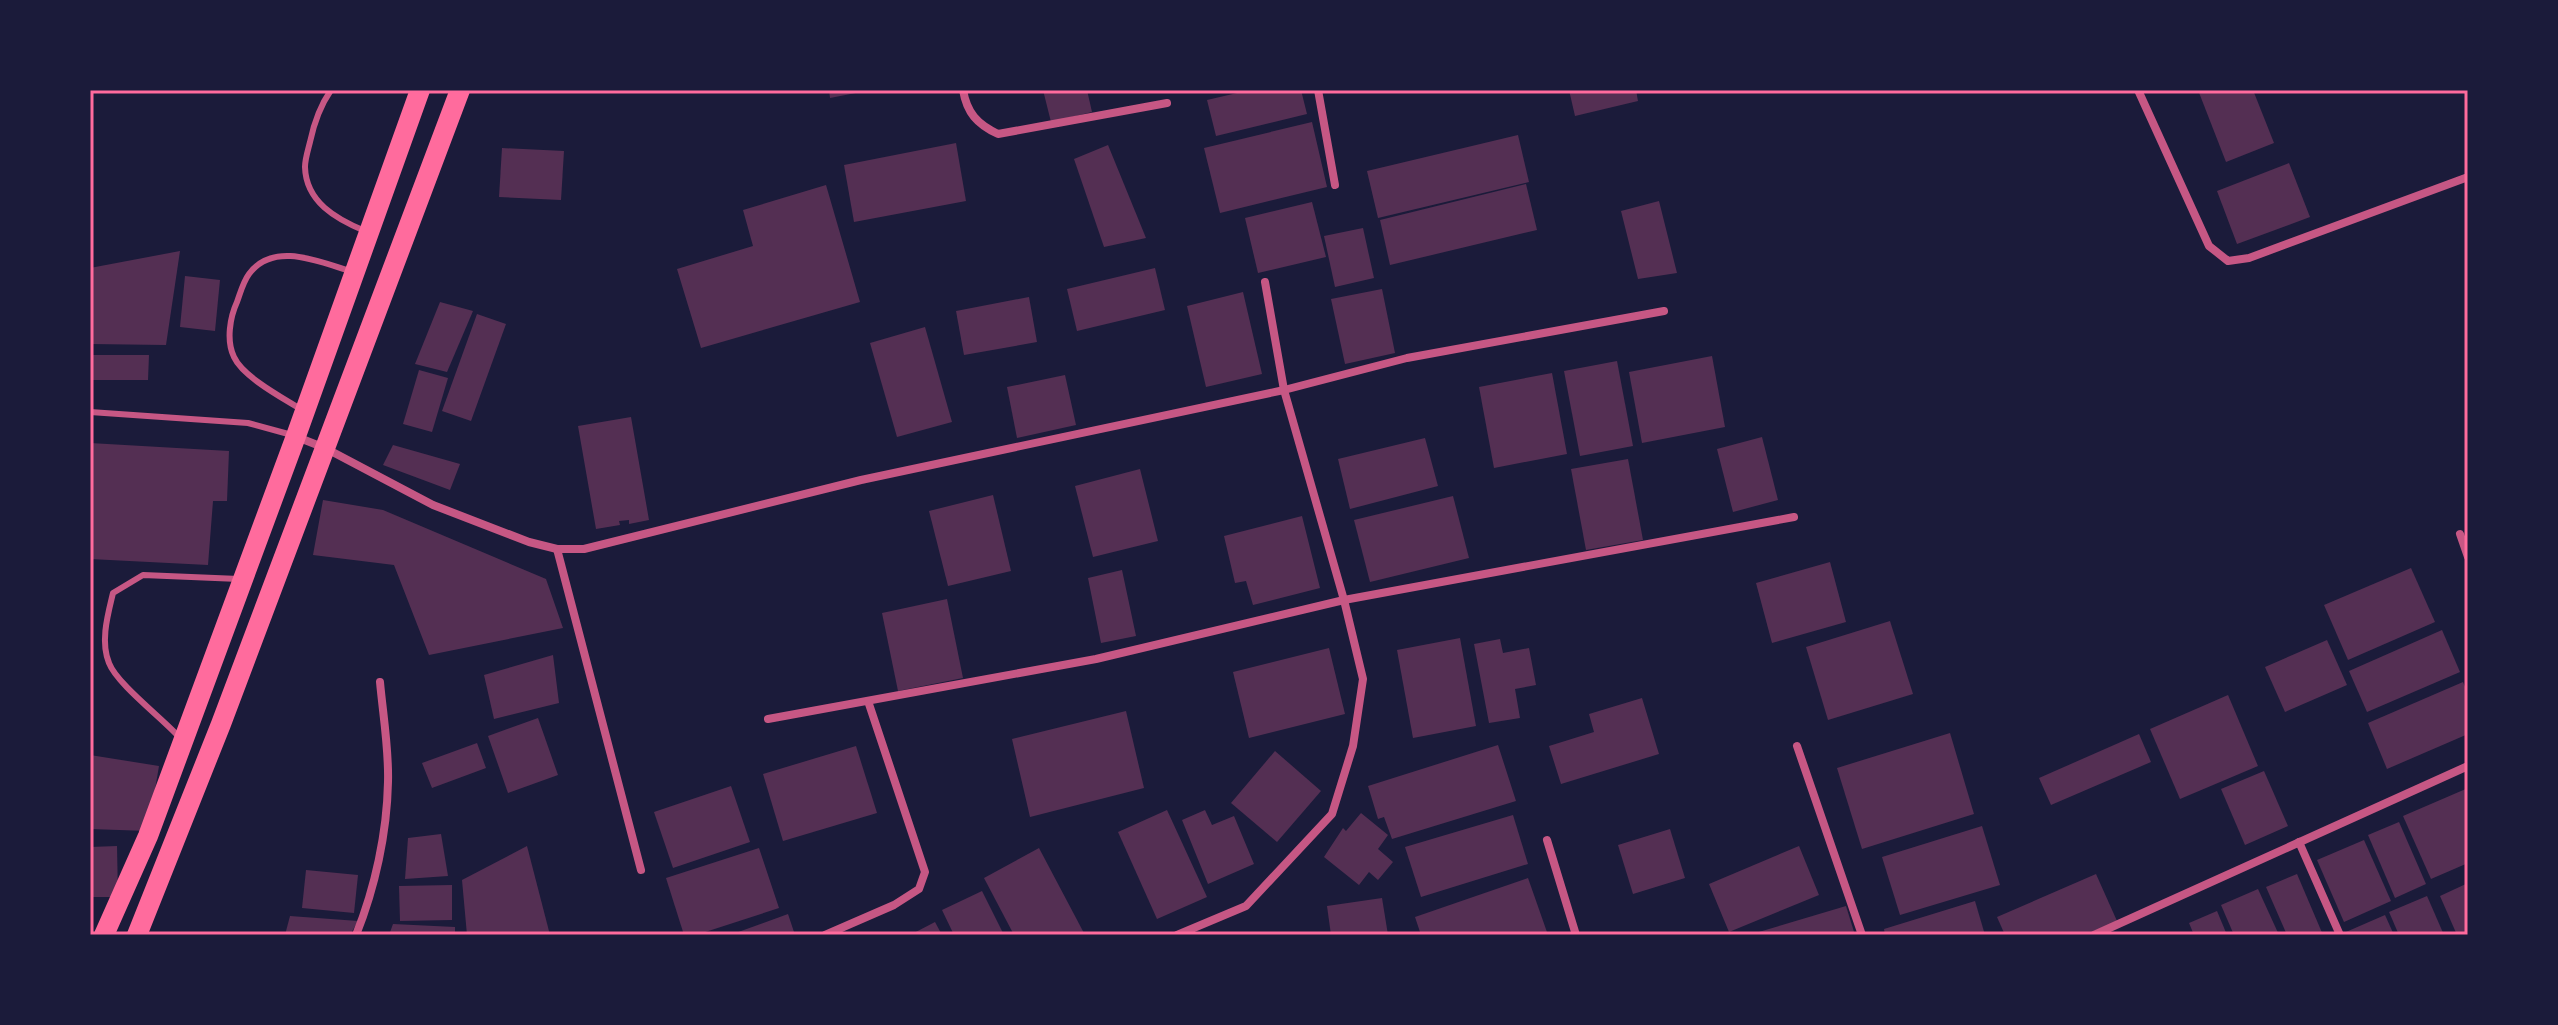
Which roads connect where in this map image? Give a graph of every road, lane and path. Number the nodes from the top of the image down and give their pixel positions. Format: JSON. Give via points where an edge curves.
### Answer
{"nodes":[{"id":1,"x":331,"y":90,"type":"edge"},
{"id":2,"x":420,"y":90,"type":"edge"},
{"id":3,"x":460,"y":90,"type":"edge"},
{"id":4,"x":963,"y":90,"type":"edge"},
{"id":5,"x":1318,"y":90,"type":"edge"},
{"id":6,"x":2138,"y":90,"type":"edge"},
{"id":7,"x":1167,"y":103,"type":"dead end"},
{"id":8,"x":2468,"y":177,"type":"edge"},
{"id":9,"x":1335,"y":185,"type":"dead end"},
{"id":10,"x":369,"y":232,"type":"junction"},
{"id":11,"x":354,"y":273,"type":"junction"},
{"id":12,"x":1265,"y":282,"type":"dead end"},
{"id":13,"x":1664,"y":311,"type":"dead end"},
{"id":14,"x":1284,"y":390,"type":"junction"},
{"id":15,"x":90,"y":412,"type":"edge"},
{"id":16,"x":305,"y":412,"type":"junction"},
{"id":17,"x":296,"y":436,"type":"junction"},
{"id":18,"x":325,"y":448,"type":"junction"},
{"id":19,"x":1794,"y":517,"type":"dead end"},
{"id":20,"x":2460,"y":534,"type":"dead end"},
{"id":21,"x":557,"y":549,"type":"junction"},
{"id":22,"x":2468,"y":557,"type":"edge"},
{"id":23,"x":242,"y":579,"type":"junction"},
{"id":24,"x":1344,"y":600,"type":"junction"},
{"id":25,"x":380,"y":682,"type":"dead end"},
{"id":26,"x":868,"y":701,"type":"junction"},
{"id":27,"x":768,"y":719,"type":"dead end"},
{"id":28,"x":182,"y":740,"type":"junction"},
{"id":29,"x":1797,"y":746,"type":"dead end"},
{"id":30,"x":2468,"y":766,"type":"edge"},
{"id":31,"x":1547,"y":840,"type":"dead end"},
{"id":32,"x":2299,"y":842,"type":"junction"},
{"id":33,"x":641,"y":870,"type":"dead end"},
{"id":34,"x":104,"y":935,"type":"edge"},
{"id":35,"x":137,"y":935,"type":"edge"},
{"id":36,"x":356,"y":935,"type":"edge"},
{"id":37,"x":825,"y":935,"type":"edge"},
{"id":38,"x":1177,"y":935,"type":"edge"},
{"id":39,"x":1576,"y":935,"type":"edge"},
{"id":40,"x":1862,"y":935,"type":"edge"},
{"id":41,"x":2094,"y":935,"type":"edge"},
{"id":42,"x":2340,"y":935,"type":"edge"}],
"edges":[{"from":1,"to":10,"type":"lane","via":[[312,130],[305,166],[309,190],[327,212]]},
{"from":2,"to":10,"type":"main road"},
{"from":3,"to":18,"type":"main road"},
{"from":4,"to":7,"type":"street","via":[[971,115],[998,134]]},
{"from":5,"to":9,"type":"street"},
{"from":6,"to":8,"type":"street","via":[[2209,246],[2228,261],[2249,258]]},
{"from":10,"to":11,"type":"main road"},
{"from":11,"to":16,"type":"main road"},
{"from":11,"to":16,"type":"lane","via":[[282,256],[249,274],[231,316],[234,356],[249,374]]},
{"from":12,"to":14,"type":"street"},
{"from":13,"to":14,"type":"street","via":[[1407,358]]},
{"from":14,"to":21,"type":"street","via":[[861,480],[584,549]]},
{"from":14,"to":24,"type":"street"},
{"from":15,"to":17,"type":"lane","via":[[248,423]]},
{"from":16,"to":17,"type":"main road"},
{"from":17,"to":18,"type":"street"},
{"from":17,"to":23,"type":"main road"},
{"from":18,"to":21,"type":"street","via":[[433,505]]},
{"from":18,"to":35,"type":"main road"},
{"from":19,"to":24,"type":"street"},
{"from":20,"to":22,"type":"street"},
{"from":21,"to":33,"type":"street"},
{"from":23,"to":28,"type":"main road"},
{"from":23,"to":28,"type":"lane","via":[[143,575],[113,593],[105,629],[109,662],[128,689]]},
{"from":24,"to":26,"type":"street","via":[[1096,659]]},
{"from":24,"to":38,"type":"street","via":[[1363,679],[1353,746],[1332,814],[1246,906]]},
{"from":25,"to":36,"type":"street","via":[[388,781],[384,832]]},
{"from":26,"to":27,"type":"street"},
{"from":26,"to":37,"type":"street","via":[[925,872],[919,889],[894,905]]},
{"from":28,"to":34,"type":"main road","via":[[148,836]]},
{"from":29,"to":40,"type":"street"},
{"from":30,"to":32,"type":"street"},
{"from":31,"to":39,"type":"street"},
{"from":32,"to":41,"type":"street"},
{"from":32,"to":42,"type":"street"}]}
